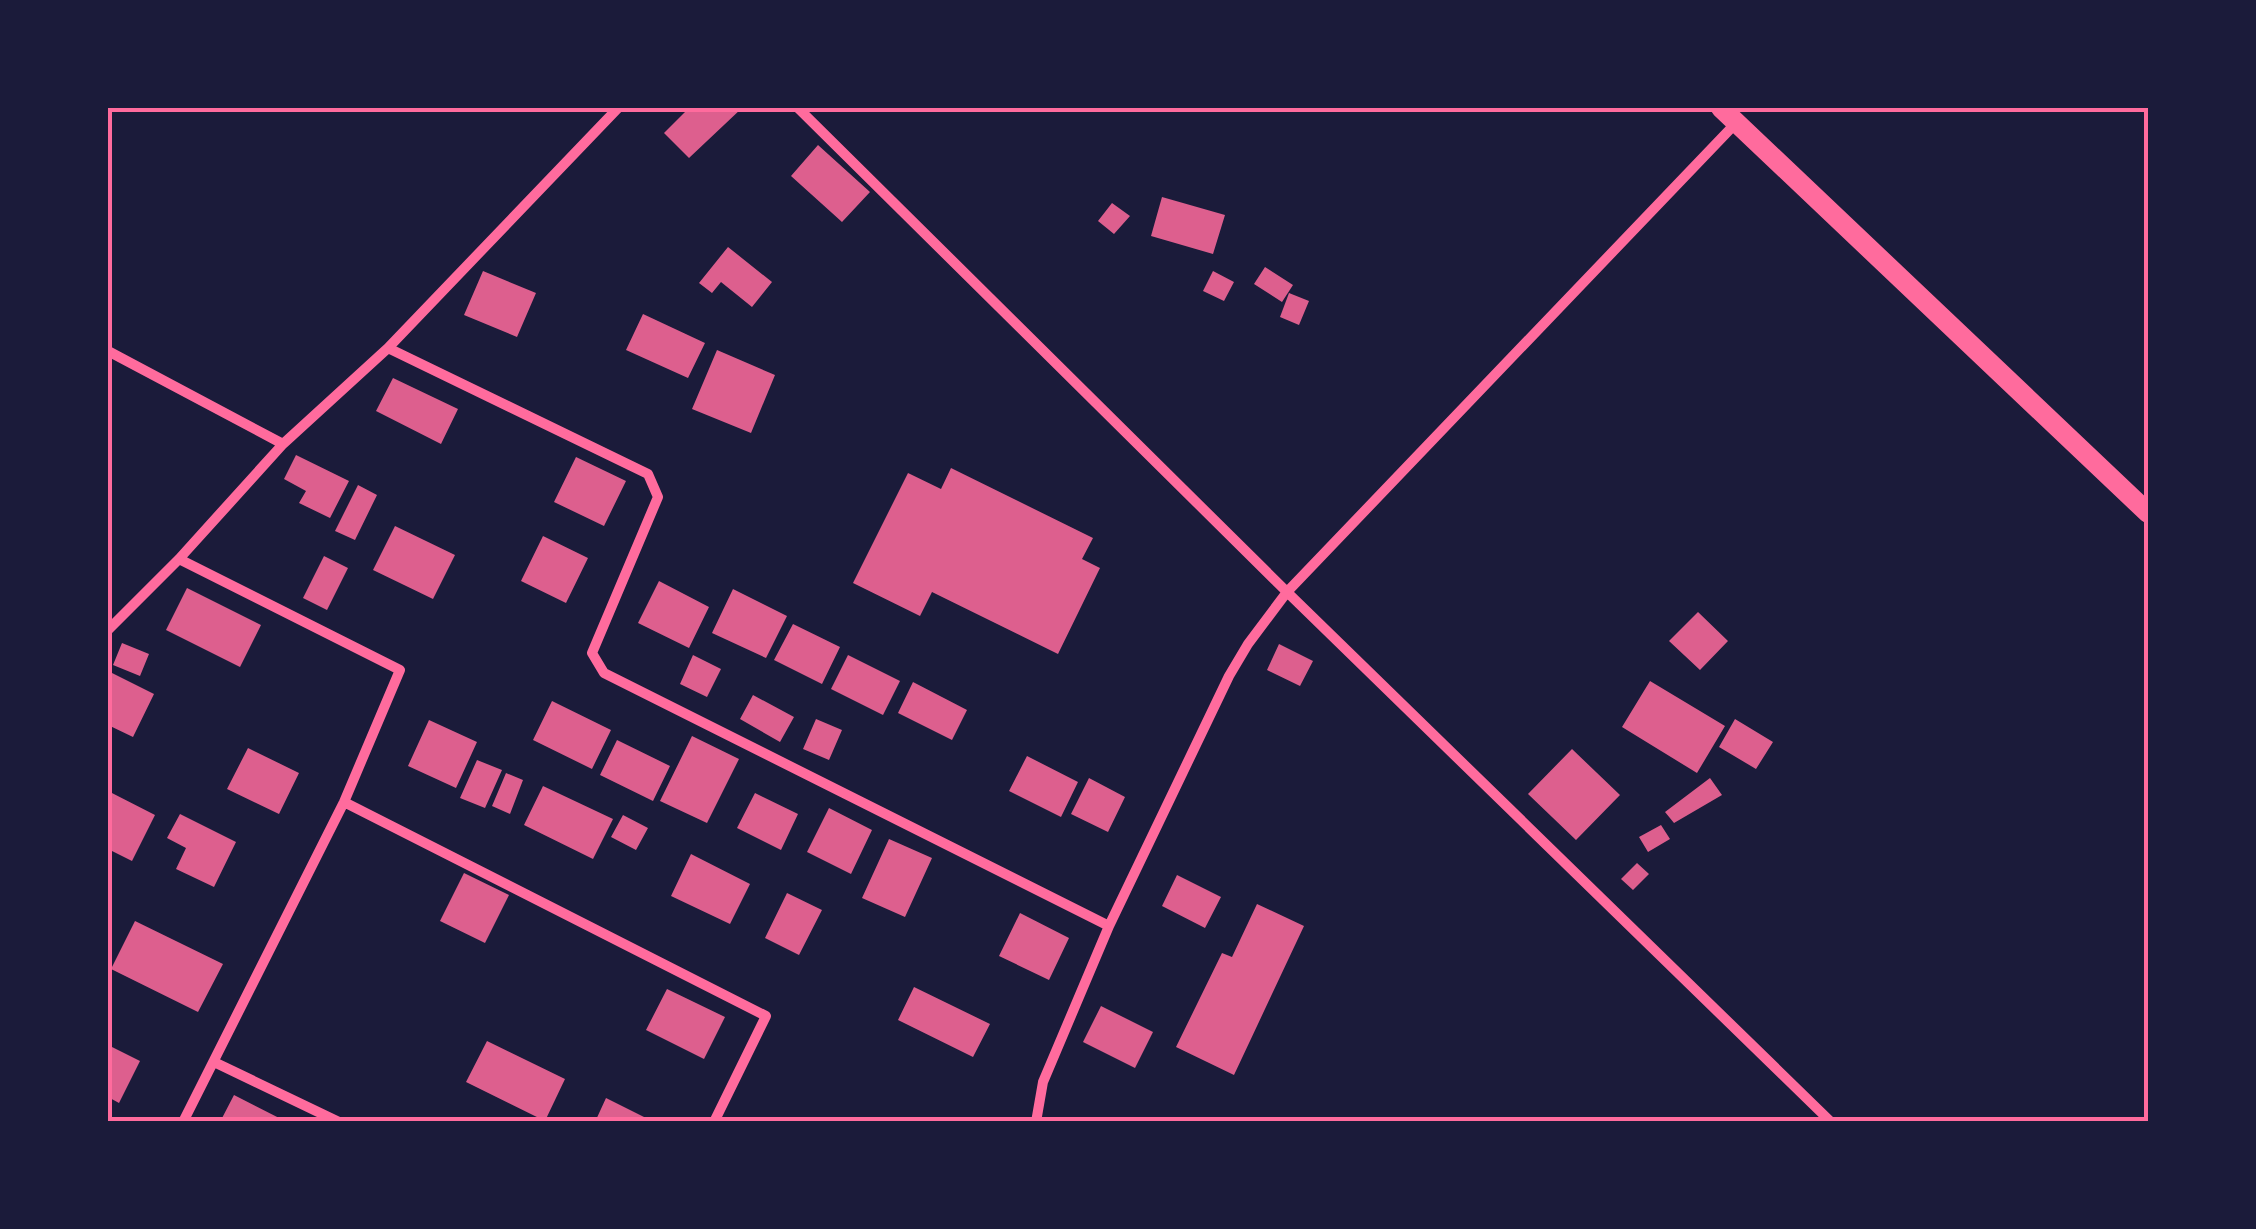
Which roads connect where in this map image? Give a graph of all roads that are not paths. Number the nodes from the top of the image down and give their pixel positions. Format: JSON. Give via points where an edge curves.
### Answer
{"nodes":[{"id":1,"x":618,"y":108,"type":"edge"},
{"id":2,"x":798,"y":108,"type":"edge"},
{"id":3,"x":1728,"y":115,"type":"edge"},
{"id":4,"x":388,"y":348,"type":"junction"},
{"id":5,"x":108,"y":352,"type":"edge"},
{"id":6,"x":283,"y":444,"type":"junction"},
{"id":7,"x":2148,"y":513,"type":"edge"},
{"id":8,"x":179,"y":558,"type":"junction"},
{"id":9,"x":1286,"y":592,"type":"junction"},
{"id":10,"x":108,"y":630,"type":"edge"},
{"id":11,"x":344,"y":802,"type":"junction"},
{"id":12,"x":1109,"y":926,"type":"junction"},
{"id":13,"x":214,"y":1062,"type":"junction"},
{"id":14,"x":183,"y":1122,"type":"edge"},
{"id":15,"x":339,"y":1122,"type":"edge"},
{"id":16,"x":714,"y":1122,"type":"edge"},
{"id":17,"x":1036,"y":1122,"type":"edge"},
{"id":18,"x":1831,"y":1122,"type":"edge"}],
"edges":[{"from":1,"to":4,"type":"street"},
{"from":2,"to":9,"type":"street"},
{"from":3,"to":7,"type":"main road"},
{"from":3,"to":9,"type":"street"},
{"from":4,"to":6,"type":"street"},
{"from":4,"to":12,"type":"street","via":[[648,474],[658,497],[592,653],[604,674]]},
{"from":5,"to":6,"type":"street"},
{"from":6,"to":8,"type":"street"},
{"from":8,"to":10,"type":"street"},
{"from":8,"to":11,"type":"street","via":[[400,670]]},
{"from":9,"to":12,"type":"street","via":[[1230,676]]},
{"from":9,"to":18,"type":"street"},
{"from":11,"to":13,"type":"street"},
{"from":11,"to":16,"type":"street","via":[[766,1016]]},
{"from":12,"to":17,"type":"street","via":[[1043,1082]]},
{"from":13,"to":14,"type":"street"},
{"from":13,"to":15,"type":"street"}]}
